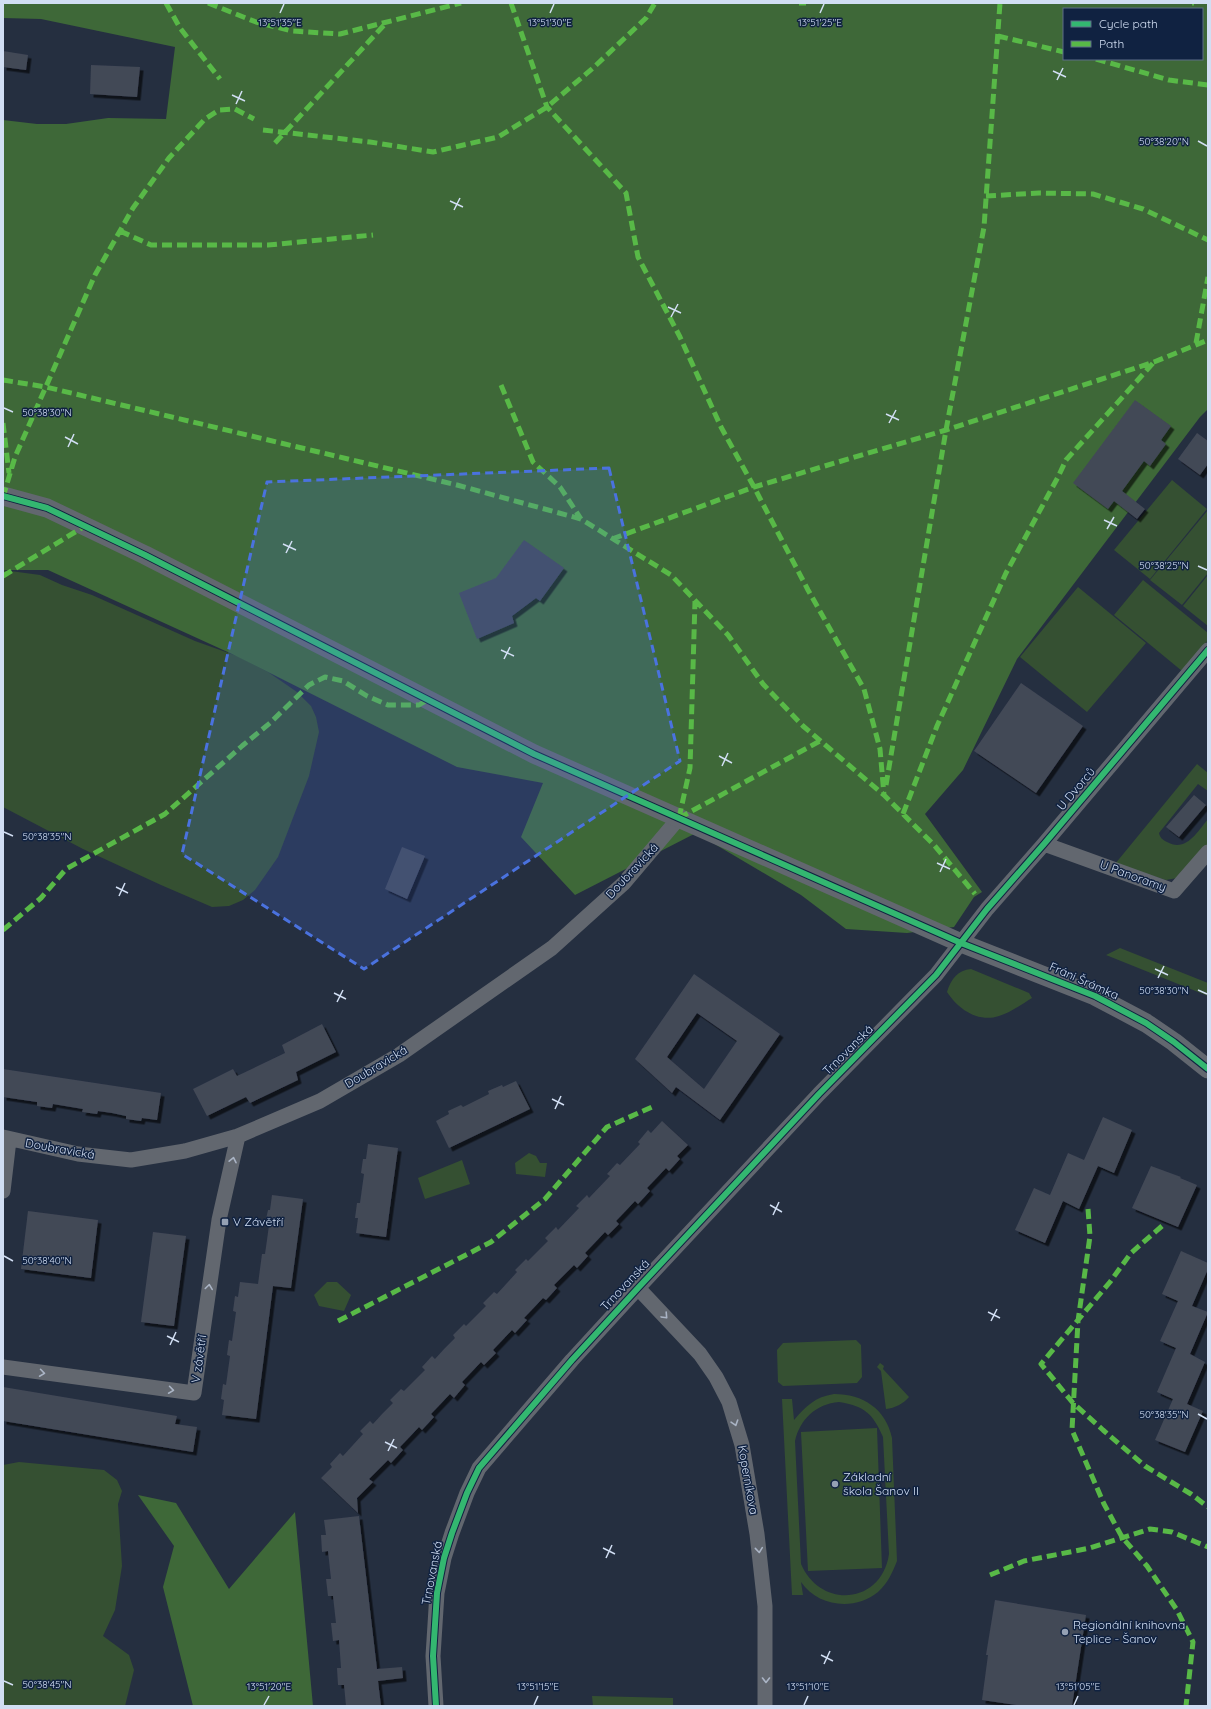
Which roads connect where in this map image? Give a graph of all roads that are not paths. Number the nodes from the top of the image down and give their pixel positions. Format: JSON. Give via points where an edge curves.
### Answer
{"nodes":[{"id":1,"x":3,"y":496,"type":"edge"},
{"id":2,"x":1208,"y":650,"type":"edge"},
{"id":3,"x":680,"y":818,"type":"junction"},
{"id":4,"x":1044,"y":844,"type":"junction"},
{"id":5,"x":1208,"y":852,"type":"edge"},
{"id":6,"x":961,"y":943,"type":"junction"},
{"id":7,"x":1208,"y":1069,"type":"edge"},
{"id":8,"x":238,"y":1136,"type":"junction"},
{"id":9,"x":6,"y":1138,"type":"edge"},
{"id":10,"x":3,"y":1191,"type":"edge"},
{"id":11,"x":638,"y":1288,"type":"junction"},
{"id":12,"x":3,"y":1367,"type":"edge"},
{"id":13,"x":436,"y":1706,"type":"edge"},
{"id":14,"x":765,"y":1706,"type":"edge"}],
"edges":[{"from":1,"to":3,"type":"street","name":"Fráni Šrámka","via":[[47,508],[145,555],[534,754]]},
{"from":2,"to":4,"type":"street","name":"U Dvorců"},
{"from":3,"to":6,"type":"street","name":"Fráni Šrámka"},
{"from":3,"to":8,"type":"street","name":"Doubravická","via":[[624,883],[552,948],[392,1059],[320,1101]]},
{"from":4,"to":5,"type":"street","name":"U Panoramy","via":[[1174,891]]},
{"from":4,"to":6,"type":"street","name":"U Dvorců"},
{"from":6,"to":7,"type":"street","name":"Fráni Šrámka","via":[[1095,996],[1146,1023]]},
{"from":6,"to":11,"type":"street","name":"Trnovanská","via":[[936,975],[819,1094]]},
{"from":8,"to":9,"type":"street","name":"Doubravická","via":[[185,1151],[131,1160],[78,1154]]},
{"from":12,"to":8,"type":"street","name":"V závětří","one_way":true,"via":[[194,1393],[220,1220]]},
{"from":9,"to":10,"type":"street"},
{"from":11,"to":13,"type":"street","name":"Trnovanská","via":[[479,1468],[452,1533],[437,1593],[433,1656]]},
{"from":11,"to":14,"type":"street","name":"Koperníkova","one_way":true,"via":[[700,1354],[716,1376],[729,1402],[742,1445],[766,1606]]}]}
